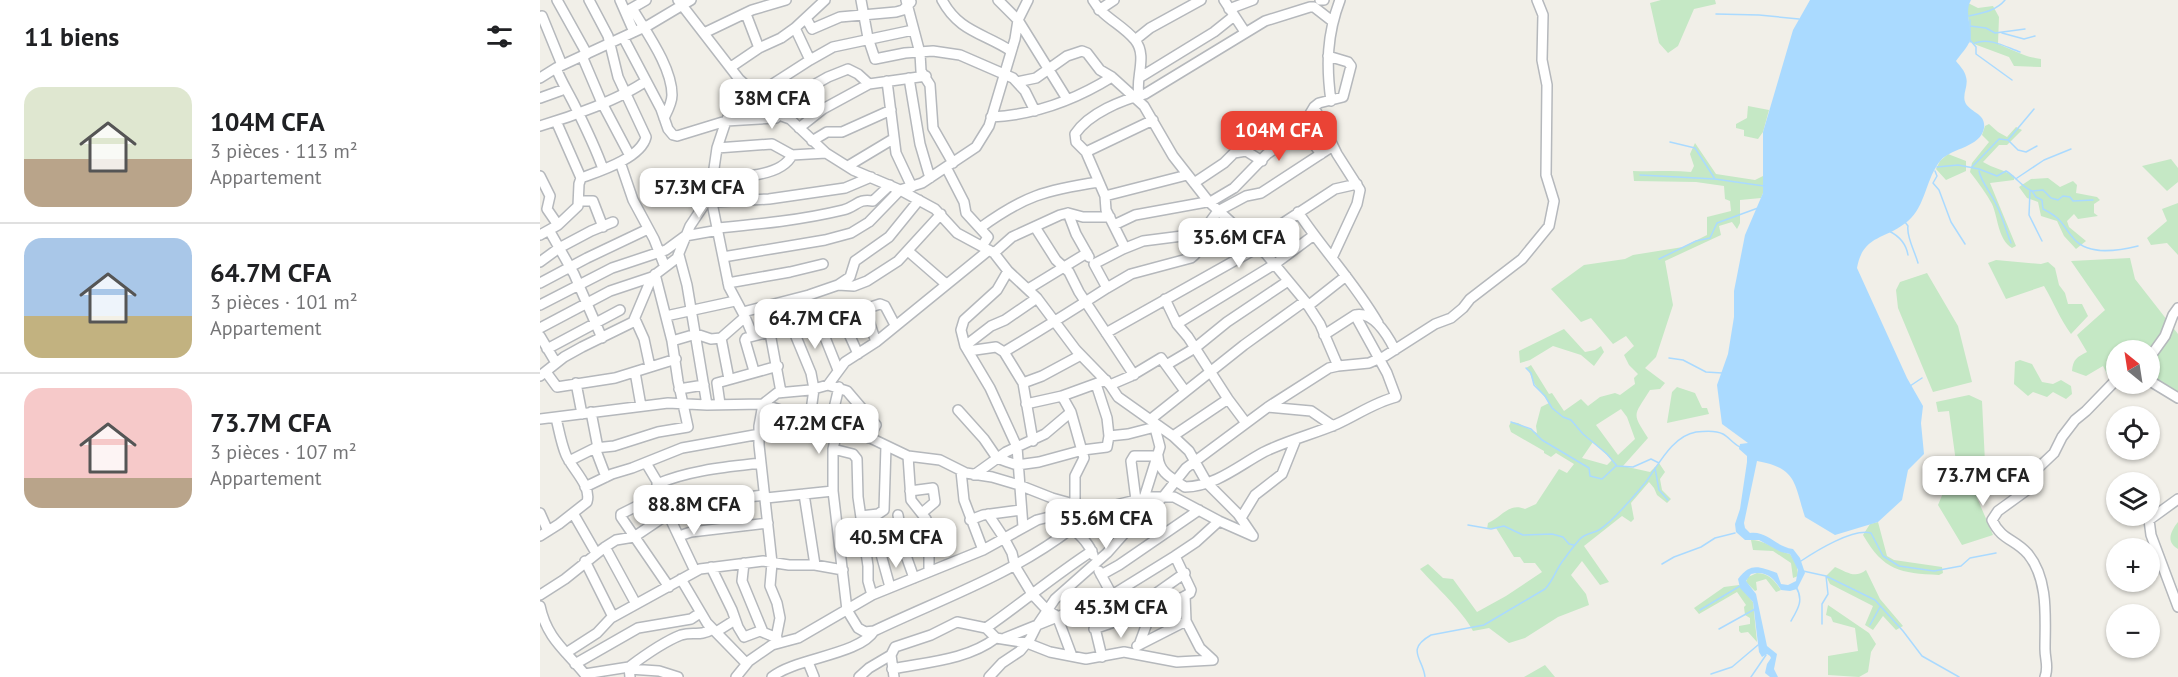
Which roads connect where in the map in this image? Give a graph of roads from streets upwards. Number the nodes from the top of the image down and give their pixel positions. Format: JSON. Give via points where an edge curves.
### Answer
{"nodes":[{"id":1,"x":590,"y":0,"type":"edge"},
{"id":2,"x":620,"y":0,"type":"edge"},
{"id":3,"x":646,"y":0,"type":"edge"},
{"id":4,"x":691,"y":0,"type":"edge"},
{"id":5,"x":786,"y":0,"type":"edge"},
{"id":6,"x":825,"y":0,"type":"edge"},
{"id":7,"x":861,"y":0,"type":"edge"},
{"id":8,"x":942,"y":0,"type":"edge"},
{"id":9,"x":998,"y":0,"type":"edge"},
{"id":10,"x":1028,"y":0,"type":"edge"},
{"id":11,"x":1094,"y":0,"type":"edge"},
{"id":12,"x":1114,"y":0,"type":"edge"},
{"id":13,"x":1201,"y":0,"type":"edge"},
{"id":14,"x":1253,"y":0,"type":"edge"},
{"id":15,"x":1340,"y":0,"type":"edge"},
{"id":16,"x":1537,"y":0,"type":"edge"},
{"id":17,"x":679,"y":2,"type":"edge"},
{"id":18,"x":909,"y":2,"type":"edge"},
{"id":19,"x":559,"y":4,"type":"edge"},
{"id":20,"x":1229,"y":8,"type":"edge"},
{"id":21,"x":1099,"y":9,"type":"junction"},
{"id":22,"x":628,"y":10,"type":"junction"},
{"id":23,"x":746,"y":14,"type":"junction"},
{"id":24,"x":862,"y":15,"type":"junction"},
{"id":25,"x":541,"y":17,"type":"edge"},
{"id":26,"x":806,"y":18,"type":"junction"},
{"id":27,"x":1018,"y":20,"type":"junction"},
{"id":28,"x":1332,"y":21,"type":"junction"},
{"id":29,"x":795,"y":28,"type":"junction"},
{"id":30,"x":639,"y":30,"type":"junction"},
{"id":31,"x":913,"y":30,"type":"junction"},
{"id":32,"x":1245,"y":32,"type":"junction"},
{"id":33,"x":704,"y":33,"type":"junction"},
{"id":34,"x":623,"y":37,"type":"junction"},
{"id":35,"x":868,"y":38,"type":"junction"},
{"id":36,"x":1135,"y":40,"type":"junction"},
{"id":37,"x":610,"y":44,"type":"junction"},
{"id":38,"x":759,"y":48,"type":"junction"},
{"id":39,"x":1011,"y":51,"type":"junction"},
{"id":40,"x":920,"y":53,"type":"junction"},
{"id":41,"x":584,"y":55,"type":"junction"},
{"id":42,"x":1328,"y":56,"type":"junction"},
{"id":43,"x":810,"y":60,"type":"junction"},
{"id":44,"x":559,"y":67,"type":"junction"},
{"id":45,"x":731,"y":67,"type":"junction"},
{"id":46,"x":1048,"y":70,"type":"junction"},
{"id":47,"x":1004,"y":73,"type":"junction"},
{"id":48,"x":926,"y":76,"type":"junction"},
{"id":49,"x":1112,"y":77,"type":"junction"},
{"id":50,"x":540,"y":78,"type":"edge"},
{"id":51,"x":909,"y":78,"type":"junction"},
{"id":52,"x":1139,"y":78,"type":"junction"},
{"id":53,"x":740,"y":79,"type":"junction"},
{"id":54,"x":646,"y":81,"type":"junction"},
{"id":55,"x":887,"y":81,"type":"junction"},
{"id":56,"x":1017,"y":82,"type":"junction"},
{"id":57,"x":869,"y":84,"type":"junction"},
{"id":58,"x":565,"y":89,"type":"junction"},
{"id":59,"x":625,"y":93,"type":"junction"},
{"id":60,"x":757,"y":94,"type":"junction"},
{"id":61,"x":1136,"y":96,"type":"junction"},
{"id":62,"x":540,"y":98,"type":"edge"},
{"id":63,"x":1067,"y":99,"type":"junction"},
{"id":64,"x":1331,"y":101,"type":"junction"},
{"id":65,"x":602,"y":103,"type":"junction"},
{"id":66,"x":1314,"y":107,"type":"junction"},
{"id":67,"x":891,"y":110,"type":"junction"},
{"id":68,"x":1035,"y":111,"type":"junction"},
{"id":69,"x":579,"y":112,"type":"junction"},
{"id":70,"x":781,"y":115,"type":"junction"},
{"id":71,"x":992,"y":117,"type":"junction"},
{"id":72,"x":664,"y":118,"type":"junction"},
{"id":73,"x":1153,"y":120,"type":"junction"},
{"id":74,"x":556,"y":121,"type":"junction"},
{"id":75,"x":726,"y":121,"type":"junction"},
{"id":76,"x":540,"y":126,"type":"edge"},
{"id":77,"x":799,"y":128,"type":"junction"},
{"id":78,"x":1302,"y":128,"type":"junction"},
{"id":79,"x":893,"y":139,"type":"junction"},
{"id":80,"x":812,"y":141,"type":"junction"},
{"id":81,"x":1333,"y":146,"type":"junction"},
{"id":82,"x":717,"y":148,"type":"junction"},
{"id":83,"x":1086,"y":152,"type":"junction"},
{"id":84,"x":826,"y":153,"type":"junction"},
{"id":85,"x":1321,"y":154,"type":"junction"},
{"id":86,"x":792,"y":155,"type":"junction"},
{"id":87,"x":630,"y":156,"type":"junction"},
{"id":88,"x":1262,"y":161,"type":"junction"},
{"id":89,"x":621,"y":162,"type":"junction"},
{"id":90,"x":949,"y":165,"type":"junction"},
{"id":91,"x":848,"y":166,"type":"junction"},
{"id":92,"x":603,"y":169,"type":"junction"},
{"id":93,"x":540,"y":176,"type":"edge"},
{"id":94,"x":713,"y":177,"type":"junction"},
{"id":95,"x":871,"y":177,"type":"junction"},
{"id":96,"x":581,"y":178,"type":"junction"},
{"id":97,"x":930,"y":178,"type":"junction"},
{"id":98,"x":1190,"y":179,"type":"junction"},
{"id":99,"x":1099,"y":182,"type":"junction"},
{"id":100,"x":1357,"y":184,"type":"junction"},
{"id":101,"x":890,"y":185,"type":"junction"},
{"id":102,"x":912,"y":187,"type":"junction"},
{"id":103,"x":900,"y":190,"type":"junction"},
{"id":104,"x":1105,"y":196,"type":"junction"},
{"id":105,"x":711,"y":199,"type":"junction"},
{"id":106,"x":919,"y":200,"type":"junction"},
{"id":107,"x":579,"y":201,"type":"junction"},
{"id":108,"x":1209,"y":202,"type":"junction"},
{"id":109,"x":1218,"y":211,"type":"junction"},
{"id":110,"x":1298,"y":212,"type":"junction"},
{"id":111,"x":1068,"y":213,"type":"junction"},
{"id":112,"x":941,"y":214,"type":"junction"},
{"id":113,"x":1112,"y":221,"type":"junction"},
{"id":114,"x":614,"y":222,"type":"dead end"},
{"id":115,"x":553,"y":227,"type":"junction"},
{"id":116,"x":603,"y":227,"type":"junction"},
{"id":117,"x":1035,"y":227,"type":"junction"},
{"id":118,"x":980,"y":228,"type":"junction"},
{"id":119,"x":648,"y":229,"type":"junction"},
{"id":120,"x":718,"y":229,"type":"junction"},
{"id":121,"x":1198,"y":234,"type":"junction"},
{"id":122,"x":540,"y":235,"type":"edge"},
{"id":123,"x":1314,"y":235,"type":"junction"},
{"id":124,"x":685,"y":236,"type":"junction"},
{"id":125,"x":1256,"y":244,"type":"junction"},
{"id":126,"x":559,"y":248,"type":"junction"},
{"id":127,"x":1125,"y":248,"type":"junction"},
{"id":128,"x":908,"y":250,"type":"junction"},
{"id":129,"x":988,"y":250,"type":"junction"},
{"id":130,"x":659,"y":253,"type":"junction"},
{"id":131,"x":1087,"y":253,"type":"junction"},
{"id":132,"x":679,"y":255,"type":"junction"},
{"id":133,"x":723,"y":257,"type":"junction"},
{"id":134,"x":1332,"y":258,"type":"junction"},
{"id":135,"x":540,"y":262,"type":"edge"},
{"id":136,"x":823,"y":264,"type":"dead end"},
{"id":137,"x":1094,"y":264,"type":"junction"},
{"id":138,"x":1275,"y":264,"type":"junction"},
{"id":139,"x":1065,"y":266,"type":"junction"},
{"id":140,"x":570,"y":267,"type":"junction"},
{"id":141,"x":665,"y":267,"type":"junction"},
{"id":142,"x":1008,"y":271,"type":"junction"},
{"id":143,"x":654,"y":276,"type":"junction"},
{"id":144,"x":1346,"y":276,"type":"junction"},
{"id":145,"x":1288,"y":281,"type":"junction"},
{"id":146,"x":540,"y":283,"type":"edge"},
{"id":147,"x":728,"y":283,"type":"junction"},
{"id":148,"x":946,"y":284,"type":"junction"},
{"id":149,"x":579,"y":285,"type":"junction"},
{"id":150,"x":838,"y":285,"type":"junction"},
{"id":151,"x":1107,"y":288,"type":"junction"},
{"id":152,"x":1028,"y":289,"type":"junction"},
{"id":153,"x":1037,"y":298,"type":"junction"},
{"id":154,"x":1166,"y":299,"type":"junction"},
{"id":155,"x":735,"y":301,"type":"junction"},
{"id":156,"x":1086,"y":302,"type":"junction"},
{"id":157,"x":586,"y":303,"type":"junction"},
{"id":158,"x":1307,"y":303,"type":"junction"},
{"id":159,"x":540,"y":305,"type":"edge"},
{"id":160,"x":2178,"y":308,"type":"edge"},
{"id":161,"x":865,"y":309,"type":"junction"},
{"id":162,"x":620,"y":310,"type":"dead end"},
{"id":163,"x":691,"y":311,"type":"junction"},
{"id":164,"x":744,"y":314,"type":"junction"},
{"id":165,"x":1355,"y":315,"type":"junction"},
{"id":166,"x":666,"y":316,"type":"junction"},
{"id":167,"x":841,"y":316,"type":"junction"},
{"id":168,"x":635,"y":319,"type":"junction"},
{"id":169,"x":818,"y":320,"type":"junction"},
{"id":170,"x":1056,"y":320,"type":"junction"},
{"id":171,"x":1378,"y":323,"type":"junction"},
{"id":172,"x":595,"y":324,"type":"junction"},
{"id":173,"x":1177,"y":324,"type":"junction"},
{"id":174,"x":895,"y":325,"type":"junction"},
{"id":175,"x":792,"y":327,"type":"junction"},
{"id":176,"x":540,"y":328,"type":"edge"},
{"id":177,"x":770,"y":333,"type":"junction"},
{"id":178,"x":1106,"y":333,"type":"junction"},
{"id":179,"x":696,"y":334,"type":"junction"},
{"id":180,"x":1324,"y":335,"type":"junction"},
{"id":181,"x":540,"y":336,"type":"edge"},
{"id":182,"x":753,"y":336,"type":"junction"},
{"id":183,"x":602,"y":338,"type":"junction"},
{"id":184,"x":721,"y":338,"type":"junction"},
{"id":185,"x":672,"y":341,"type":"junction"},
{"id":186,"x":876,"y":342,"type":"junction"},
{"id":187,"x":2160,"y":343,"type":"edge"},
{"id":188,"x":1195,"y":348,"type":"junction"},
{"id":189,"x":548,"y":349,"type":"junction"},
{"id":190,"x":967,"y":349,"type":"junction"},
{"id":191,"x":1395,"y":350,"type":"junction"},
{"id":192,"x":1004,"y":352,"type":"junction"},
{"id":193,"x":858,"y":354,"type":"junction"},
{"id":194,"x":1081,"y":355,"type":"junction"},
{"id":195,"x":676,"y":359,"type":"junction"},
{"id":196,"x":1379,"y":359,"type":"junction"},
{"id":197,"x":556,"y":363,"type":"junction"},
{"id":198,"x":1168,"y":364,"type":"junction"},
{"id":199,"x":778,"y":366,"type":"junction"},
{"id":200,"x":1338,"y":366,"type":"junction"},
{"id":201,"x":650,"y":367,"type":"junction"},
{"id":202,"x":838,"y":370,"type":"junction"},
{"id":203,"x":754,"y":371,"type":"junction"},
{"id":204,"x":635,"y":372,"type":"junction"},
{"id":205,"x":1212,"y":372,"type":"junction"},
{"id":206,"x":543,"y":374,"type":"edge"},
{"id":207,"x":1134,"y":375,"type":"junction"},
{"id":208,"x":729,"y":379,"type":"junction"},
{"id":209,"x":1108,"y":382,"type":"junction"},
{"id":210,"x":576,"y":383,"type":"junction"},
{"id":211,"x":1023,"y":383,"type":"junction"},
{"id":212,"x":1096,"y":384,"type":"junction"},
{"id":213,"x":704,"y":385,"type":"junction"},
{"id":214,"x":828,"y":385,"type":"junction"},
{"id":215,"x":839,"y":387,"type":"junction"},
{"id":216,"x":2160,"y":387,"type":"edge"},
{"id":217,"x":679,"y":389,"type":"junction"},
{"id":218,"x":814,"y":389,"type":"junction"},
{"id":219,"x":1185,"y":391,"type":"junction"},
{"id":220,"x":2106,"y":391,"type":"edge"},
{"id":221,"x":781,"y":392,"type":"junction"},
{"id":222,"x":1062,"y":396,"type":"junction"},
{"id":223,"x":2178,"y":398,"type":"edge"},
{"id":224,"x":1228,"y":399,"type":"junction"},
{"id":225,"x":683,"y":404,"type":"junction"},
{"id":226,"x":720,"y":404,"type":"junction"},
{"id":227,"x":763,"y":404,"type":"junction"},
{"id":228,"x":1026,"y":404,"type":"junction"},
{"id":229,"x":707,"y":405,"type":"junction"},
{"id":230,"x":641,"y":406,"type":"junction"},
{"id":231,"x":1268,"y":407,"type":"junction"},
{"id":232,"x":958,"y":410,"type":"dead end"},
{"id":233,"x":1071,"y":412,"type":"junction"},
{"id":234,"x":587,"y":413,"type":"junction"},
{"id":235,"x":556,"y":418,"type":"junction"},
{"id":236,"x":810,"y":418,"type":"junction"},
{"id":237,"x":540,"y":419,"type":"edge"},
{"id":238,"x":835,"y":422,"type":"junction"},
{"id":239,"x":1246,"y":423,"type":"junction"},
{"id":240,"x":1155,"y":424,"type":"junction"},
{"id":241,"x":1333,"y":426,"type":"junction"},
{"id":242,"x":668,"y":430,"type":"junction"},
{"id":243,"x":760,"y":434,"type":"junction"},
{"id":244,"x":1109,"y":436,"type":"junction"},
{"id":245,"x":1173,"y":436,"type":"junction"},
{"id":246,"x":869,"y":438,"type":"junction"},
{"id":247,"x":1296,"y":439,"type":"junction"},
{"id":248,"x":1033,"y":441,"type":"junction"},
{"id":249,"x":886,"y":446,"type":"junction"},
{"id":250,"x":1017,"y":447,"type":"junction"},
{"id":251,"x":597,"y":448,"type":"junction"},
{"id":252,"x":833,"y":449,"type":"junction"},
{"id":253,"x":1083,"y":450,"type":"junction"},
{"id":254,"x":671,"y":452,"type":"junction"},
{"id":255,"x":908,"y":456,"type":"junction"},
{"id":256,"x":1158,"y":456,"type":"junction"},
{"id":257,"x":997,"y":458,"type":"junction"},
{"id":258,"x":569,"y":461,"type":"junction"},
{"id":259,"x":1194,"y":462,"type":"junction"},
{"id":260,"x":646,"y":463,"type":"junction"},
{"id":261,"x":761,"y":463,"type":"junction"},
{"id":262,"x":1017,"y":465,"type":"junction"},
{"id":263,"x":961,"y":471,"type":"junction"},
{"id":264,"x":974,"y":475,"type":"junction"},
{"id":265,"x":606,"y":477,"type":"junction"},
{"id":266,"x":1175,"y":480,"type":"junction"},
{"id":267,"x":1207,"y":483,"type":"junction"},
{"id":268,"x":657,"y":484,"type":"junction"},
{"id":269,"x":1019,"y":485,"type":"junction"},
{"id":270,"x":585,"y":487,"type":"junction"},
{"id":271,"x":833,"y":491,"type":"junction"},
{"id":272,"x":910,"y":491,"type":"junction"},
{"id":273,"x":804,"y":494,"type":"junction"},
{"id":274,"x":766,"y":496,"type":"junction"},
{"id":275,"x":1163,"y":497,"type":"junction"},
{"id":276,"x":1140,"y":499,"type":"junction"},
{"id":277,"x":2178,"y":499,"type":"edge"},
{"id":278,"x":645,"y":502,"type":"dead end"},
{"id":279,"x":1075,"y":503,"type":"junction"},
{"id":280,"x":1022,"y":510,"type":"junction"},
{"id":281,"x":1199,"y":510,"type":"junction"},
{"id":282,"x":671,"y":512,"type":"junction"},
{"id":283,"x":540,"y":513,"type":"edge"},
{"id":284,"x":573,"y":513,"type":"junction"},
{"id":285,"x":922,"y":513,"type":"junction"},
{"id":286,"x":988,"y":514,"type":"junction"},
{"id":287,"x":875,"y":515,"type":"junction"},
{"id":288,"x":898,"y":515,"type":"dead end"},
{"id":289,"x":861,"y":516,"type":"junction"},
{"id":290,"x":1061,"y":516,"type":"junction"},
{"id":291,"x":1242,"y":518,"type":"junction"},
{"id":292,"x":970,"y":520,"type":"junction"},
{"id":293,"x":1219,"y":521,"type":"junction"},
{"id":294,"x":768,"y":523,"type":"junction"},
{"id":295,"x":1023,"y":527,"type":"junction"},
{"id":296,"x":1071,"y":529,"type":"junction"},
{"id":297,"x":544,"y":533,"type":"edge"},
{"id":298,"x":679,"y":536,"type":"junction"},
{"id":299,"x":634,"y":537,"type":"junction"},
{"id":300,"x":1004,"y":538,"type":"junction"},
{"id":301,"x":605,"y":547,"type":"junction"},
{"id":302,"x":904,"y":550,"type":"junction"},
{"id":303,"x":983,"y":550,"type":"junction"},
{"id":304,"x":880,"y":551,"type":"junction"},
{"id":305,"x":1092,"y":551,"type":"junction"},
{"id":306,"x":596,"y":553,"type":"junction"},
{"id":307,"x":1175,"y":556,"type":"junction"},
{"id":308,"x":585,"y":561,"type":"junction"},
{"id":309,"x":744,"y":563,"type":"junction"},
{"id":310,"x":772,"y":563,"type":"junction"},
{"id":311,"x":1096,"y":564,"type":"junction"},
{"id":312,"x":815,"y":565,"type":"junction"},
{"id":313,"x":1015,"y":566,"type":"junction"},
{"id":314,"x":711,"y":567,"type":"junction"},
{"id":315,"x":843,"y":570,"type":"junction"},
{"id":316,"x":885,"y":570,"type":"junction"},
{"id":317,"x":695,"y":571,"type":"junction"},
{"id":318,"x":929,"y":571,"type":"junction"},
{"id":319,"x":868,"y":572,"type":"junction"},
{"id":320,"x":1185,"y":573,"type":"junction"},
{"id":321,"x":1101,"y":574,"type":"junction"},
{"id":322,"x":914,"y":578,"type":"junction"},
{"id":323,"x":681,"y":579,"type":"junction"},
{"id":324,"x":669,"y":587,"type":"junction"},
{"id":325,"x":890,"y":587,"type":"junction"},
{"id":326,"x":1032,"y":594,"type":"junction"},
{"id":327,"x":540,"y":595,"type":"edge"},
{"id":328,"x":872,"y":595,"type":"junction"},
{"id":329,"x":1112,"y":595,"type":"junction"},
{"id":330,"x":1185,"y":596,"type":"junction"},
{"id":331,"x":1089,"y":603,"type":"junction"},
{"id":332,"x":636,"y":604,"type":"junction"},
{"id":333,"x":2178,"y":605,"type":"edge"},
{"id":334,"x":540,"y":606,"type":"edge"},
{"id":335,"x":847,"y":610,"type":"junction"},
{"id":336,"x":1047,"y":610,"type":"junction"},
{"id":337,"x":700,"y":613,"type":"junction"},
{"id":338,"x":1057,"y":616,"type":"junction"},
{"id":339,"x":613,"y":617,"type":"junction"},
{"id":340,"x":541,"y":620,"type":"edge"},
{"id":341,"x":735,"y":620,"type":"junction"},
{"id":342,"x":1185,"y":621,"type":"junction"},
{"id":343,"x":1036,"y":627,"type":"junction"},
{"id":344,"x":986,"y":628,"type":"junction"},
{"id":345,"x":1094,"y":629,"type":"junction"},
{"id":346,"x":714,"y":631,"type":"junction"},
{"id":347,"x":874,"y":631,"type":"junction"},
{"id":348,"x":763,"y":632,"type":"junction"},
{"id":349,"x":998,"y":639,"type":"junction"},
{"id":350,"x":776,"y":641,"type":"junction"},
{"id":351,"x":1027,"y":643,"type":"junction"},
{"id":352,"x":1139,"y":645,"type":"junction"},
{"id":353,"x":1124,"y":652,"type":"junction"},
{"id":354,"x":566,"y":653,"type":"junction"},
{"id":355,"x":891,"y":655,"type":"junction"},
{"id":356,"x":1072,"y":656,"type":"junction"},
{"id":357,"x":1102,"y":657,"type":"junction"},
{"id":358,"x":808,"y":662,"type":"junction"},
{"id":359,"x":746,"y":663,"type":"junction"},
{"id":360,"x":575,"y":664,"type":"junction"},
{"id":361,"x":629,"y":671,"type":"edge"},
{"id":362,"x":893,"y":673,"type":"edge"},
{"id":363,"x":585,"y":674,"type":"edge"},
{"id":364,"x":574,"y":676,"type":"edge"},
{"id":365,"x":678,"y":677,"type":"edge"},
{"id":366,"x":736,"y":677,"type":"edge"},
{"id":367,"x":772,"y":677,"type":"edge"},
{"id":368,"x":814,"y":677,"type":"edge"},
{"id":369,"x":859,"y":677,"type":"edge"},
{"id":370,"x":989,"y":677,"type":"edge"},
{"id":371,"x":2045,"y":677,"type":"edge"}],
"edges":[{"from":1,"to":37,"type":"street"},
{"from":2,"to":22,"type":"street"},
{"from":3,"to":22,"type":"street"},
{"from":4,"to":17,"type":"street"},
{"from":5,"to":23,"type":"street"},
{"from":6,"to":26,"type":"street"},
{"from":7,"to":24,"type":"street"},
{"from":8,"to":39,"type":"street","via":[[964,28]]},
{"from":9,"to":27,"type":"street"},
{"from":10,"to":27,"type":"street"},
{"from":11,"to":21,"type":"street"},
{"from":12,"to":21,"type":"street"},
{"from":13,"to":36,"type":"street","via":[[1150,27]]},
{"from":14,"to":20,"type":"street"},
{"from":15,"to":28,"type":"street"},
{"from":16,"to":191,"type":"street","via":[[1543,15],[1542,60],[1547,85],[1546,175],[1554,201],[1550,226],[1522,259],[1470,299],[1457,314]]},
{"from":17,"to":30,"type":"street"},
{"from":17,"to":33,"type":"street"},
{"from":18,"to":24,"type":"street","via":[[896,12]]},
{"from":18,"to":31,"type":"street"},
{"from":19,"to":25,"type":"street"},
{"from":19,"to":41,"type":"street"},
{"from":20,"to":32,"type":"street"},
{"from":20,"to":52,"type":"street","via":[[1214,32]]},
{"from":21,"to":36,"type":"street"},
{"from":22,"to":30,"type":"street"},
{"from":23,"to":33,"type":"street"},
{"from":23,"to":38,"type":"street"},
{"from":24,"to":26,"type":"street","via":[[840,17],[812,29]]},
{"from":24,"to":35,"type":"street"},
{"from":25,"to":44,"type":"street"},
{"from":26,"to":29,"type":"street"},
{"from":27,"to":39,"type":"street"},
{"from":27,"to":46,"type":"street"},
{"from":28,"to":32,"type":"street","via":[[1310,7],[1265,21]]},
{"from":28,"to":42,"type":"street"},
{"from":29,"to":38,"type":"street"},
{"from":29,"to":43,"type":"street"},
{"from":30,"to":34,"type":"street"},
{"from":30,"to":72,"type":"street","via":[[669,78],[672,97]]},
{"from":31,"to":35,"type":"street"},
{"from":31,"to":40,"type":"street"},
{"from":32,"to":61,"type":"street","via":[[1222,49]]},
{"from":33,"to":45,"type":"street"},
{"from":34,"to":37,"type":"street"},
{"from":34,"to":54,"type":"street"},
{"from":35,"to":40,"type":"street","via":[[875,59]]},
{"from":35,"to":43,"type":"street","via":[[833,47]]},
{"from":36,"to":52,"type":"street","via":[[1141,65]]},
{"from":37,"to":41,"type":"street"},
{"from":37,"to":59,"type":"street"},
{"from":38,"to":45,"type":"street"},
{"from":39,"to":47,"type":"street"},
{"from":40,"to":47,"type":"street","via":[[960,55]]},
{"from":40,"to":48,"type":"street","via":[[921,71]]},
{"from":41,"to":44,"type":"street"},
{"from":41,"to":65,"type":"street"},
{"from":42,"to":64,"type":"street"},
{"from":42,"to":64,"type":"street","via":[[1351,66],[1343,97]]},
{"from":43,"to":60,"type":"street"},
{"from":44,"to":50,"type":"street"},
{"from":44,"to":58,"type":"street"},
{"from":45,"to":53,"type":"street"},
{"from":46,"to":49,"type":"street","via":[[1082,51]]},
{"from":46,"to":56,"type":"street","via":[[1036,78]]},
{"from":46,"to":63,"type":"street"},
{"from":47,"to":56,"type":"street"},
{"from":47,"to":71,"type":"street"},
{"from":48,"to":51,"type":"street"},
{"from":48,"to":90,"type":"street","via":[[933,128]]},
{"from":49,"to":61,"type":"street"},
{"from":49,"to":63,"type":"street"},
{"from":51,"to":55,"type":"street"},
{"from":51,"to":97,"type":"street"},
{"from":52,"to":61,"type":"street"},
{"from":53,"to":60,"type":"street"},
{"from":53,"to":75,"type":"street","via":[[741,93]]},
{"from":54,"to":59,"type":"street"},
{"from":54,"to":72,"type":"street"},
{"from":55,"to":57,"type":"street"},
{"from":55,"to":67,"type":"street"},
{"from":56,"to":68,"type":"street"},
{"from":57,"to":70,"type":"street","via":[[848,69],[805,90]]},
{"from":57,"to":77,"type":"street"},
{"from":58,"to":62,"type":"street"},
{"from":58,"to":69,"type":"street"},
{"from":59,"to":65,"type":"street"},
{"from":59,"to":87,"type":"street","via":[[646,137]]},
{"from":60,"to":70,"type":"street"},
{"from":61,"to":73,"type":"street"},
{"from":61,"to":83,"type":"street","via":[[1079,127],[1076,142]]},
{"from":63,"to":68,"type":"street"},
{"from":64,"to":66,"type":"street"},
{"from":65,"to":69,"type":"street"},
{"from":65,"to":87,"type":"street"},
{"from":66,"to":78,"type":"street"},
{"from":66,"to":81,"type":"street"},
{"from":67,"to":79,"type":"street"},
{"from":67,"to":80,"type":"street"},
{"from":68,"to":71,"type":"street"},
{"from":69,"to":74,"type":"street"},
{"from":69,"to":92,"type":"street"},
{"from":70,"to":75,"type":"street","via":[[772,119]]},
{"from":70,"to":77,"type":"street"},
{"from":71,"to":90,"type":"street","via":[[976,147]]},
{"from":72,"to":75,"type":"street","via":[[668,129],[677,136]]},
{"from":73,"to":83,"type":"street"},
{"from":73,"to":98,"type":"street"},
{"from":74,"to":76,"type":"street"},
{"from":74,"to":96,"type":"street"},
{"from":75,"to":82,"type":"street"},
{"from":77,"to":80,"type":"street"},
{"from":78,"to":85,"type":"street"},
{"from":78,"to":88,"type":"street"},
{"from":79,"to":91,"type":"street"},
{"from":79,"to":102,"type":"street","via":[[897,159]]},
{"from":80,"to":84,"type":"street"},
{"from":81,"to":85,"type":"street"},
{"from":81,"to":100,"type":"street"},
{"from":82,"to":86,"type":"street","via":[[772,144]]},
{"from":82,"to":94,"type":"street"},
{"from":83,"to":99,"type":"street"},
{"from":84,"to":86,"type":"street"},
{"from":84,"to":91,"type":"street"},
{"from":85,"to":109,"type":"street","via":[[1261,193]]},
{"from":86,"to":94,"type":"street","via":[[772,171]]},
{"from":87,"to":89,"type":"street"},
{"from":88,"to":98,"type":"street","via":[[1246,151],[1234,153],[1224,163]]},
{"from":88,"to":108,"type":"street","via":[[1234,188]]},
{"from":89,"to":92,"type":"street"},
{"from":89,"to":119,"type":"street","via":[[633,200]]},
{"from":90,"to":97,"type":"street"},
{"from":90,"to":118,"type":"street","via":[[966,213]]},
{"from":91,"to":95,"type":"street"},
{"from":92,"to":96,"type":"street"},
{"from":93,"to":115,"type":"street","via":[[550,196],[547,209]]},
{"from":94,"to":105,"type":"street"},
{"from":95,"to":101,"type":"street"},
{"from":95,"to":105,"type":"street","via":[[845,188],[769,199]]},
{"from":96,"to":107,"type":"street"},
{"from":97,"to":102,"type":"street"},
{"from":98,"to":104,"type":"street"},
{"from":98,"to":108,"type":"street"},
{"from":99,"to":104,"type":"street"},
{"from":99,"to":118,"type":"street","via":[[1037,194]]},
{"from":100,"to":110,"type":"street","via":[[1335,189]]},
{"from":100,"to":134,"type":"street","via":[[1357,204]]},
{"from":101,"to":103,"type":"street"},
{"from":101,"to":120,"type":"street","via":[[872,201],[864,200],[844,210]]},
{"from":102,"to":103,"type":"street"},
{"from":103,"to":106,"type":"street"},
{"from":103,"to":133,"type":"street","via":[[869,222],[851,233]]},
{"from":104,"to":113,"type":"street"},
{"from":105,"to":120,"type":"street"},
{"from":105,"to":124,"type":"street"},
{"from":106,"to":112,"type":"street"},
{"from":106,"to":150,"type":"street","via":[[889,237],[855,261],[850,277]]},
{"from":107,"to":115,"type":"street","via":[[575,210]]},
{"from":107,"to":116,"type":"street","via":[[593,201]]},
{"from":108,"to":109,"type":"street"},
{"from":108,"to":113,"type":"street"},
{"from":109,"to":121,"type":"street"},
{"from":109,"to":125,"type":"street"},
{"from":110,"to":123,"type":"street"},
{"from":110,"to":125,"type":"street"},
{"from":111,"to":113,"type":"street"},
{"from":111,"to":117,"type":"street"},
{"from":111,"to":131,"type":"street"},
{"from":112,"to":128,"type":"street"},
{"from":112,"to":129,"type":"street","via":[[957,233]]},
{"from":113,"to":127,"type":"street"},
{"from":114,"to":116,"type":"street"},
{"from":115,"to":122,"type":"street"},
{"from":115,"to":126,"type":"street"},
{"from":116,"to":126,"type":"street"},
{"from":117,"to":129,"type":"street"},
{"from":117,"to":139,"type":"street","via":[[1056,260]]},
{"from":118,"to":129,"type":"street","via":[[988,239]]},
{"from":119,"to":130,"type":"street"},
{"from":119,"to":140,"type":"street"},
{"from":120,"to":124,"type":"street"},
{"from":120,"to":133,"type":"street"},
{"from":121,"to":127,"type":"street","via":[[1143,241]]},
{"from":121,"to":151,"type":"street","via":[[1199,246],[1191,258],[1131,274]]},
{"from":123,"to":134,"type":"street"},
{"from":123,"to":138,"type":"street"},
{"from":124,"to":130,"type":"street"},
{"from":124,"to":132,"type":"street"},
{"from":125,"to":138,"type":"street"},
{"from":125,"to":154,"type":"street"},
{"from":126,"to":135,"type":"street"},
{"from":126,"to":140,"type":"street"},
{"from":127,"to":137,"type":"street"},
{"from":128,"to":148,"type":"street"},
{"from":128,"to":150,"type":"street","via":[[867,282]]},
{"from":129,"to":142,"type":"street"},
{"from":129,"to":148,"type":"street"},
{"from":130,"to":141,"type":"street"},
{"from":130,"to":149,"type":"street","via":[[612,268]]},
{"from":131,"to":137,"type":"street"},
{"from":131,"to":139,"type":"street"},
{"from":132,"to":141,"type":"street"},
{"from":132,"to":163,"type":"street"},
{"from":133,"to":147,"type":"street"},
{"from":134,"to":144,"type":"street"},
{"from":136,"to":147,"type":"street"},
{"from":137,"to":151,"type":"street"},
{"from":138,"to":145,"type":"street"},
{"from":138,"to":173,"type":"street"},
{"from":139,"to":152,"type":"street"},
{"from":139,"to":156,"type":"street"},
{"from":140,"to":146,"type":"street"},
{"from":140,"to":149,"type":"street"},
{"from":141,"to":143,"type":"street"},
{"from":142,"to":152,"type":"street"},
{"from":142,"to":190,"type":"street","via":[[997,290],[962,323]]},
{"from":143,"to":157,"type":"street"},
{"from":143,"to":166,"type":"street"},
{"from":143,"to":168,"type":"street"},
{"from":144,"to":158,"type":"street"},
{"from":144,"to":171,"type":"street"},
{"from":145,"to":158,"type":"street"},
{"from":145,"to":188,"type":"street"},
{"from":147,"to":155,"type":"street"},
{"from":148,"to":174,"type":"street"},
{"from":149,"to":157,"type":"street"},
{"from":149,"to":159,"type":"street"},
{"from":150,"to":164,"type":"street"},
{"from":151,"to":156,"type":"street"},
{"from":152,"to":153,"type":"street"},
{"from":153,"to":170,"type":"street"},
{"from":153,"to":190,"type":"street","via":[[991,326]]},
{"from":154,"to":173,"type":"street"},
{"from":154,"to":178,"type":"street"},
{"from":155,"to":163,"type":"street"},
{"from":155,"to":164,"type":"street"},
{"from":156,"to":170,"type":"street"},
{"from":156,"to":178,"type":"street"},
{"from":157,"to":172,"type":"street"},
{"from":157,"to":176,"type":"street"},
{"from":158,"to":180,"type":"street"},
{"from":158,"to":205,"type":"street","via":[[1244,345]]},
{"from":160,"to":187,"type":"street"},
{"from":161,"to":167,"type":"street"},
{"from":161,"to":174,"type":"street","via":[[884,305]]},
{"from":161,"to":186,"type":"street"},
{"from":162,"to":172,"type":"street"},
{"from":163,"to":166,"type":"street"},
{"from":163,"to":179,"type":"street"},
{"from":164,"to":182,"type":"street"},
{"from":164,"to":184,"type":"street"},
{"from":165,"to":171,"type":"street"},
{"from":165,"to":180,"type":"street"},
{"from":165,"to":196,"type":"street"},
{"from":166,"to":185,"type":"street"},
{"from":167,"to":169,"type":"street"},
{"from":167,"to":193,"type":"street"},
{"from":168,"to":183,"type":"street"},
{"from":168,"to":201,"type":"street"},
{"from":169,"to":175,"type":"street"},
{"from":169,"to":202,"type":"street"},
{"from":170,"to":192,"type":"street"},
{"from":170,"to":194,"type":"street"},
{"from":171,"to":191,"type":"street"},
{"from":172,"to":183,"type":"street"},
{"from":172,"to":189,"type":"street"},
{"from":173,"to":188,"type":"street"},
{"from":174,"to":186,"type":"street"},
{"from":175,"to":177,"type":"street"},
{"from":175,"to":218,"type":"street"},
{"from":177,"to":182,"type":"street"},
{"from":177,"to":199,"type":"street"},
{"from":178,"to":207,"type":"street"},
{"from":179,"to":184,"type":"street"},
{"from":179,"to":185,"type":"street"},
{"from":179,"to":213,"type":"street"},
{"from":180,"to":200,"type":"street"},
{"from":181,"to":189,"type":"street"},
{"from":182,"to":203,"type":"street","via":[[745,340]]},
{"from":183,"to":197,"type":"street"},
{"from":184,"to":208,"type":"street"},
{"from":185,"to":195,"type":"street"},
{"from":186,"to":193,"type":"street"},
{"from":188,"to":198,"type":"street"},
{"from":188,"to":205,"type":"street"},
{"from":189,"to":197,"type":"street"},
{"from":190,"to":192,"type":"street","via":[[996,347]]},
{"from":190,"to":250,"type":"street"},
{"from":191,"to":196,"type":"street"},
{"from":192,"to":211,"type":"street"},
{"from":193,"to":202,"type":"street"},
{"from":194,"to":209,"type":"street"},
{"from":194,"to":211,"type":"street"},
{"from":195,"to":201,"type":"street"},
{"from":195,"to":217,"type":"street"},
{"from":196,"to":200,"type":"street"},
{"from":196,"to":241,"type":"street","via":[[1396,397]]},
{"from":197,"to":206,"type":"street"},
{"from":198,"to":207,"type":"street","via":[[1159,358]]},
{"from":198,"to":219,"type":"street"},
{"from":199,"to":203,"type":"street"},
{"from":199,"to":221,"type":"street"},
{"from":200,"to":231,"type":"street"},
{"from":201,"to":204,"type":"street"},
{"from":202,"to":214,"type":"street"},
{"from":203,"to":208,"type":"street"},
{"from":204,"to":210,"type":"street"},
{"from":204,"to":230,"type":"street"},
{"from":205,"to":219,"type":"street"},
{"from":205,"to":224,"type":"street"},
{"from":206,"to":210,"type":"street","via":[[555,387]]},
{"from":207,"to":209,"type":"street"},
{"from":208,"to":226,"type":"street","via":[[716,384]]},
{"from":209,"to":212,"type":"street"},
{"from":209,"to":240,"type":"street","via":[[1120,400]]},
{"from":210,"to":234,"type":"street"},
{"from":211,"to":228,"type":"street"},
{"from":212,"to":222,"type":"street"},
{"from":212,"to":244,"type":"street"},
{"from":213,"to":217,"type":"street"},
{"from":213,"to":229,"type":"street"},
{"from":214,"to":215,"type":"street"},
{"from":214,"to":218,"type":"street"},
{"from":215,"to":238,"type":"street"},
{"from":215,"to":246,"type":"street","via":[[876,425]]},
{"from":216,"to":223,"type":"street"},
{"from":217,"to":225,"type":"street"},
{"from":218,"to":221,"type":"street"},
{"from":218,"to":236,"type":"street"},
{"from":219,"to":240,"type":"street"},
{"from":220,"to":371,"type":"street","via":[[2075,420],[2054,453],[2035,471],[2027,490],[1992,520],[1997,532],[2030,556],[2039,575],[2047,625]]},
{"from":221,"to":227,"type":"street"},
{"from":222,"to":228,"type":"street"},
{"from":222,"to":233,"type":"street"},
{"from":224,"to":239,"type":"street"},
{"from":224,"to":245,"type":"street"},
{"from":225,"to":229,"type":"street"},
{"from":225,"to":230,"type":"street"},
{"from":225,"to":242,"type":"street","via":[[688,427]]},
{"from":226,"to":227,"type":"street"},
{"from":226,"to":229,"type":"street"},
{"from":227,"to":236,"type":"street"},
{"from":227,"to":243,"type":"street"},
{"from":228,"to":248,"type":"street"},
{"from":230,"to":234,"type":"street"},
{"from":231,"to":239,"type":"street"},
{"from":231,"to":241,"type":"street","via":[[1311,411]]},
{"from":232,"to":257,"type":"street"},
{"from":233,"to":248,"type":"street"},
{"from":233,"to":253,"type":"street"},
{"from":234,"to":235,"type":"street"},
{"from":234,"to":251,"type":"street"},
{"from":235,"to":237,"type":"street"},
{"from":235,"to":258,"type":"street"},
{"from":236,"to":238,"type":"street"},
{"from":238,"to":246,"type":"street"},
{"from":238,"to":252,"type":"street"},
{"from":239,"to":259,"type":"street"},
{"from":240,"to":244,"type":"street"},
{"from":240,"to":245,"type":"street"},
{"from":240,"to":256,"type":"street","via":[[1160,444]]},
{"from":241,"to":247,"type":"street"},
{"from":242,"to":251,"type":"street"},
{"from":242,"to":254,"type":"street"},
{"from":243,"to":254,"type":"street"},
{"from":243,"to":261,"type":"street"},
{"from":244,"to":253,"type":"street","via":[[1108,446]]},
{"from":245,"to":259,"type":"street"},
{"from":246,"to":249,"type":"street"},
{"from":247,"to":267,"type":"street"},
{"from":247,"to":291,"type":"street","via":[[1282,474],[1255,495]]},
{"from":248,"to":250,"type":"street"},
{"from":249,"to":255,"type":"street"},
{"from":249,"to":287,"type":"street","via":[[884,508]]},
{"from":250,"to":257,"type":"street"},
{"from":250,"to":262,"type":"street"},
{"from":251,"to":258,"type":"street"},
{"from":251,"to":265,"type":"street"},
{"from":252,"to":271,"type":"street"},
{"from":252,"to":289,"type":"street","via":[[856,457]]},
{"from":253,"to":262,"type":"street"},
{"from":253,"to":279,"type":"street","via":[[1084,458],[1075,476]]},
{"from":254,"to":260,"type":"street"},
{"from":255,"to":263,"type":"street","via":[[940,460]]},
{"from":255,"to":272,"type":"street"},
{"from":256,"to":266,"type":"street","via":[[1161,470]]},
{"from":256,"to":276,"type":"street"},
{"from":256,"to":276,"type":"street","via":[[1134,456],[1131,461]]},
{"from":257,"to":262,"type":"street"},
{"from":257,"to":264,"type":"street"},
{"from":258,"to":270,"type":"street"},
{"from":259,"to":266,"type":"street"},
{"from":259,"to":267,"type":"street"},
{"from":260,"to":265,"type":"street"},
{"from":260,"to":268,"type":"street"},
{"from":261,"to":268,"type":"street","via":[[672,477]]},
{"from":261,"to":274,"type":"street"},
{"from":262,"to":269,"type":"street"},
{"from":263,"to":264,"type":"street"},
{"from":263,"to":292,"type":"street"},
{"from":264,"to":269,"type":"street"},
{"from":265,"to":270,"type":"street"},
{"from":266,"to":267,"type":"street","via":[[1188,487]]},
{"from":266,"to":275,"type":"street"},
{"from":267,"to":291,"type":"street"},
{"from":268,"to":282,"type":"street"},
{"from":269,"to":279,"type":"street"},
{"from":269,"to":280,"type":"street"},
{"from":270,"to":284,"type":"street","via":[[589,498]]},
{"from":271,"to":273,"type":"street"},
{"from":271,"to":315,"type":"street"},
{"from":272,"to":285,"type":"street","via":[[911,500]]},
{"from":272,"to":285,"type":"street","via":[[933,488],[935,501]]},
{"from":273,"to":274,"type":"street"},
{"from":273,"to":312,"type":"street"},
{"from":274,"to":282,"type":"street","via":[[693,503]]},
{"from":274,"to":294,"type":"street"},
{"from":275,"to":276,"type":"street"},
{"from":275,"to":281,"type":"street","via":[[1179,499]]},
{"from":275,"to":311,"type":"street"},
{"from":276,"to":279,"type":"street","via":[[1103,508]]},
{"from":277,"to":333,"type":"street","via":[[2149,520]]},
{"from":278,"to":299,"type":"street","via":[[620,515]]},
{"from":279,"to":290,"type":"street"},
{"from":280,"to":286,"type":"street"},
{"from":280,"to":295,"type":"street"},
{"from":281,"to":293,"type":"street"},
{"from":281,"to":321,"type":"street"},
{"from":282,"to":298,"type":"street"},
{"from":282,"to":299,"type":"street"},
{"from":283,"to":297,"type":"street"},
{"from":284,"to":297,"type":"street"},
{"from":284,"to":306,"type":"street"},
{"from":285,"to":318,"type":"street","via":[[929,528]]},
{"from":286,"to":292,"type":"street"},
{"from":286,"to":300,"type":"street"},
{"from":287,"to":289,"type":"street"},
{"from":287,"to":304,"type":"street"},
{"from":288,"to":302,"type":"street"},
{"from":289,"to":319,"type":"street"},
{"from":290,"to":295,"type":"street","via":[[1043,518]]},
{"from":290,"to":296,"type":"street"},
{"from":291,"to":293,"type":"street","via":[[1253,536]]},
{"from":292,"to":303,"type":"street"},
{"from":293,"to":307,"type":"street"},
{"from":294,"to":298,"type":"street"},
{"from":294,"to":310,"type":"street"},
{"from":295,"to":300,"type":"street"},
{"from":296,"to":305,"type":"street"},
{"from":296,"to":313,"type":"street"},
{"from":298,"to":317,"type":"street"},
{"from":299,"to":301,"type":"street","via":[[616,540]]},
{"from":299,"to":324,"type":"street"},
{"from":300,"to":303,"type":"street"},
{"from":300,"to":313,"type":"street"},
{"from":301,"to":306,"type":"street"},
{"from":301,"to":332,"type":"street"},
{"from":302,"to":304,"type":"street"},
{"from":302,"to":322,"type":"street"},
{"from":303,"to":318,"type":"street"},
{"from":304,"to":316,"type":"street"},
{"from":305,"to":311,"type":"street"},
{"from":305,"to":326,"type":"street"},
{"from":306,"to":308,"type":"street"},
{"from":307,"to":320,"type":"street"},
{"from":307,"to":329,"type":"street"},
{"from":308,"to":327,"type":"street"},
{"from":308,"to":339,"type":"street"},
{"from":309,"to":310,"type":"street"},
{"from":309,"to":314,"type":"street"},
{"from":309,"to":348,"type":"street","via":[[743,584]]},
{"from":310,"to":312,"type":"street"},
{"from":310,"to":350,"type":"street","via":[[770,586],[780,618]]},
{"from":311,"to":321,"type":"street"},
{"from":311,"to":336,"type":"street","via":[[1067,587]]},
{"from":312,"to":315,"type":"street"},
{"from":313,"to":326,"type":"street"},
{"from":313,"to":347,"type":"street"},
{"from":314,"to":317,"type":"street"},
{"from":314,"to":341,"type":"street"},
{"from":315,"to":335,"type":"street"},
{"from":316,"to":319,"type":"street"},
{"from":316,"to":325,"type":"street"},
{"from":317,"to":323,"type":"street"},
{"from":318,"to":322,"type":"street"},
{"from":319,"to":328,"type":"street"},
{"from":320,"to":330,"type":"street","via":[[1191,591]]},
{"from":320,"to":345,"type":"street","via":[[1118,621]]},
{"from":321,"to":329,"type":"street"},
{"from":322,"to":325,"type":"street"},
{"from":323,"to":324,"type":"street"},
{"from":323,"to":337,"type":"street"},
{"from":324,"to":332,"type":"street"},
{"from":325,"to":328,"type":"street"},
{"from":326,"to":336,"type":"street"},
{"from":326,"to":344,"type":"street"},
{"from":328,"to":335,"type":"street"},
{"from":329,"to":331,"type":"street"},
{"from":330,"to":342,"type":"street"},
{"from":330,"to":352,"type":"street","via":[[1150,615]]},
{"from":331,"to":338,"type":"street"},
{"from":331,"to":345,"type":"street"},
{"from":332,"to":339,"type":"street"},
{"from":334,"to":340,"type":"street"},
{"from":335,"to":347,"type":"street","via":[[858,628]]},
{"from":335,"to":350,"type":"street","via":[[796,639]]},
{"from":336,"to":338,"type":"street"},
{"from":336,"to":343,"type":"street"},
{"from":337,"to":346,"type":"street"},
{"from":337,"to":360,"type":"street","via":[[691,619],[638,628]]},
{"from":338,"to":343,"type":"street"},
{"from":338,"to":356,"type":"street"},
{"from":339,"to":354,"type":"street"},
{"from":340,"to":354,"type":"street"},
{"from":341,"to":346,"type":"street"},
{"from":341,"to":348,"type":"street","via":[[744,637]]},
{"from":342,"to":352,"type":"street"},
{"from":342,"to":353,"type":"street","via":[[1200,648],[1213,660],[1177,662]]},
{"from":343,"to":349,"type":"street"},
{"from":343,"to":351,"type":"street"},
{"from":344,"to":349,"type":"street"},
{"from":344,"to":355,"type":"street","via":[[954,623],[897,646]]},
{"from":345,"to":357,"type":"street"},
{"from":346,"to":359,"type":"street"},
{"from":346,"to":361,"type":"street","via":[[674,638]]},
{"from":347,"to":358,"type":"street","via":[[849,647]]},
{"from":348,"to":350,"type":"street"},
{"from":349,"to":351,"type":"street"},
{"from":349,"to":362,"type":"street","via":[[979,650]]},
{"from":350,"to":359,"type":"street"},
{"from":351,"to":356,"type":"street"},
{"from":351,"to":370,"type":"street"},
{"from":352,"to":353,"type":"street"},
{"from":353,"to":357,"type":"street"},
{"from":354,"to":360,"type":"street"},
{"from":355,"to":362,"type":"street"},
{"from":355,"to":369,"type":"street"},
{"from":356,"to":357,"type":"street"},
{"from":358,"to":367,"type":"street"},
{"from":358,"to":368,"type":"street"},
{"from":359,"to":366,"type":"street"},
{"from":360,"to":363,"type":"street"},
{"from":361,"to":363,"type":"street"},
{"from":361,"to":365,"type":"street","via":[[659,671]]},
{"from":363,"to":364,"type":"street"}]}
